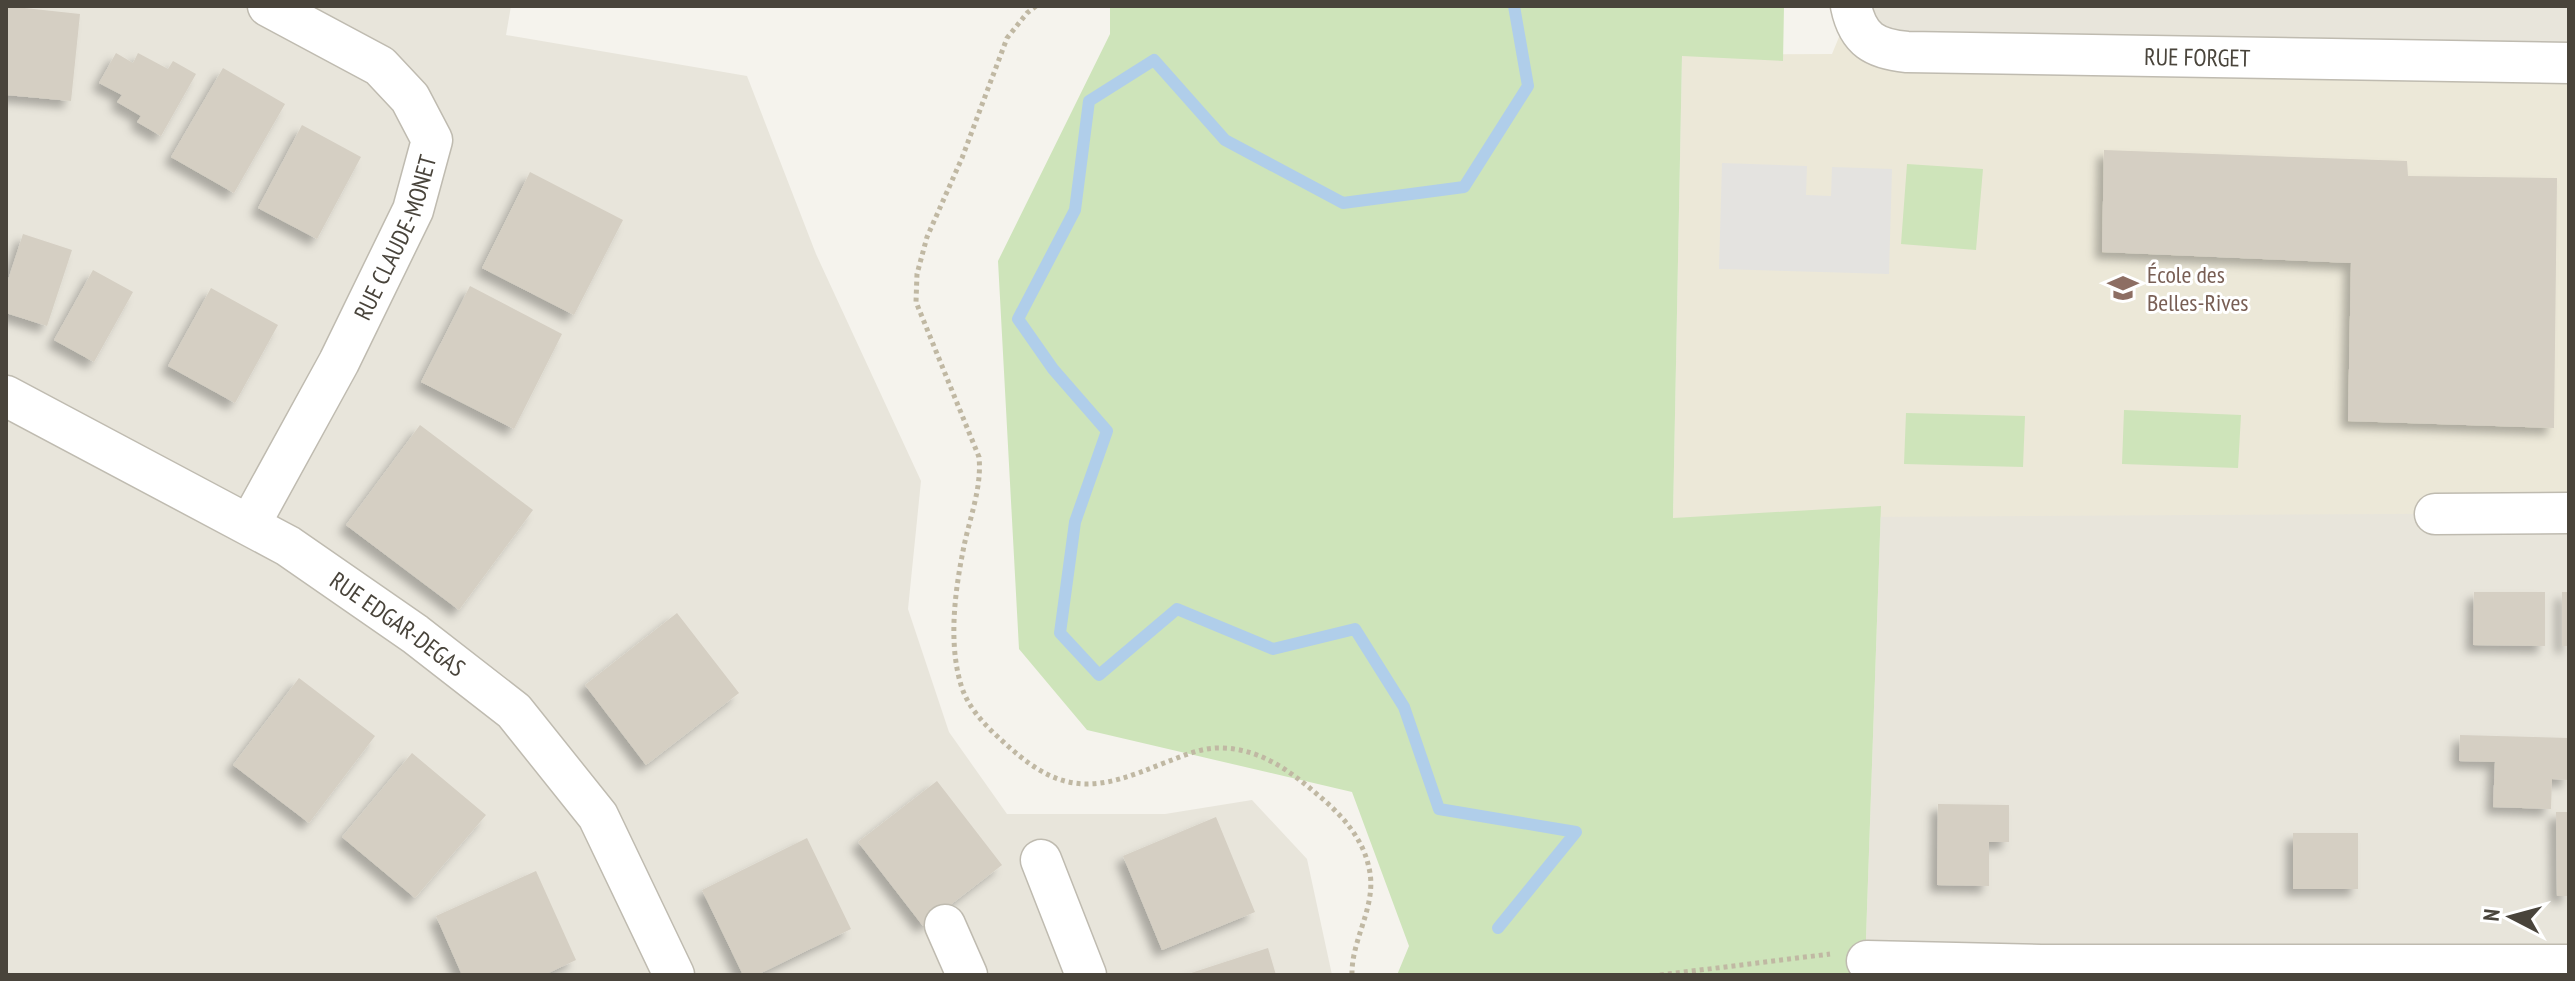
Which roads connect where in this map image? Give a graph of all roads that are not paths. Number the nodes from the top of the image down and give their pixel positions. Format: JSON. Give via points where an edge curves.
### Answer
{"nodes":[{"id":1,"x":268,"y":6,"type":"edge"},
{"id":2,"x":1851,"y":6,"type":"edge"},
{"id":3,"x":2569,"y":63,"type":"edge"},
{"id":4,"x":6,"y":396,"type":"edge"},
{"id":5,"x":2569,"y":513,"type":"edge"},
{"id":6,"x":2435,"y":514,"type":"dead end"},
{"id":7,"x":250,"y":524,"type":"junction"},
{"id":8,"x":1041,"y":860,"type":"dead end"},
{"id":9,"x":945,"y":925,"type":"dead end"},
{"id":10,"x":1867,"y":961,"type":"road end"},
{"id":11,"x":2569,"y":965,"type":"edge"},
{"id":12,"x":674,"y":975,"type":"edge"},
{"id":13,"x":967,"y":975,"type":"edge"},
{"id":14,"x":1086,"y":975,"type":"edge"}],
"edges":[{"from":1,"to":7,"type":"street","name":"RUE CLAUDE-MONET","via":[[380,66],[410,98],[432,140],[413,210],[339,362]]},
{"from":2,"to":3,"type":"street","name":"RUE FORGET","via":[[1856,25],[1869,41],[1907,52]]},
{"from":4,"to":7,"type":"street","name":"RUE EDGAR-DEGAS"},
{"from":5,"to":6,"type":"street"},
{"from":7,"to":12,"type":"street","name":"RUE EDGAR-DEGAS","via":[[415,634],[514,711],[598,816]]},
{"from":8,"to":14,"type":"street"},
{"from":9,"to":13,"type":"street"},
{"from":10,"to":11,"type":"street"}]}
